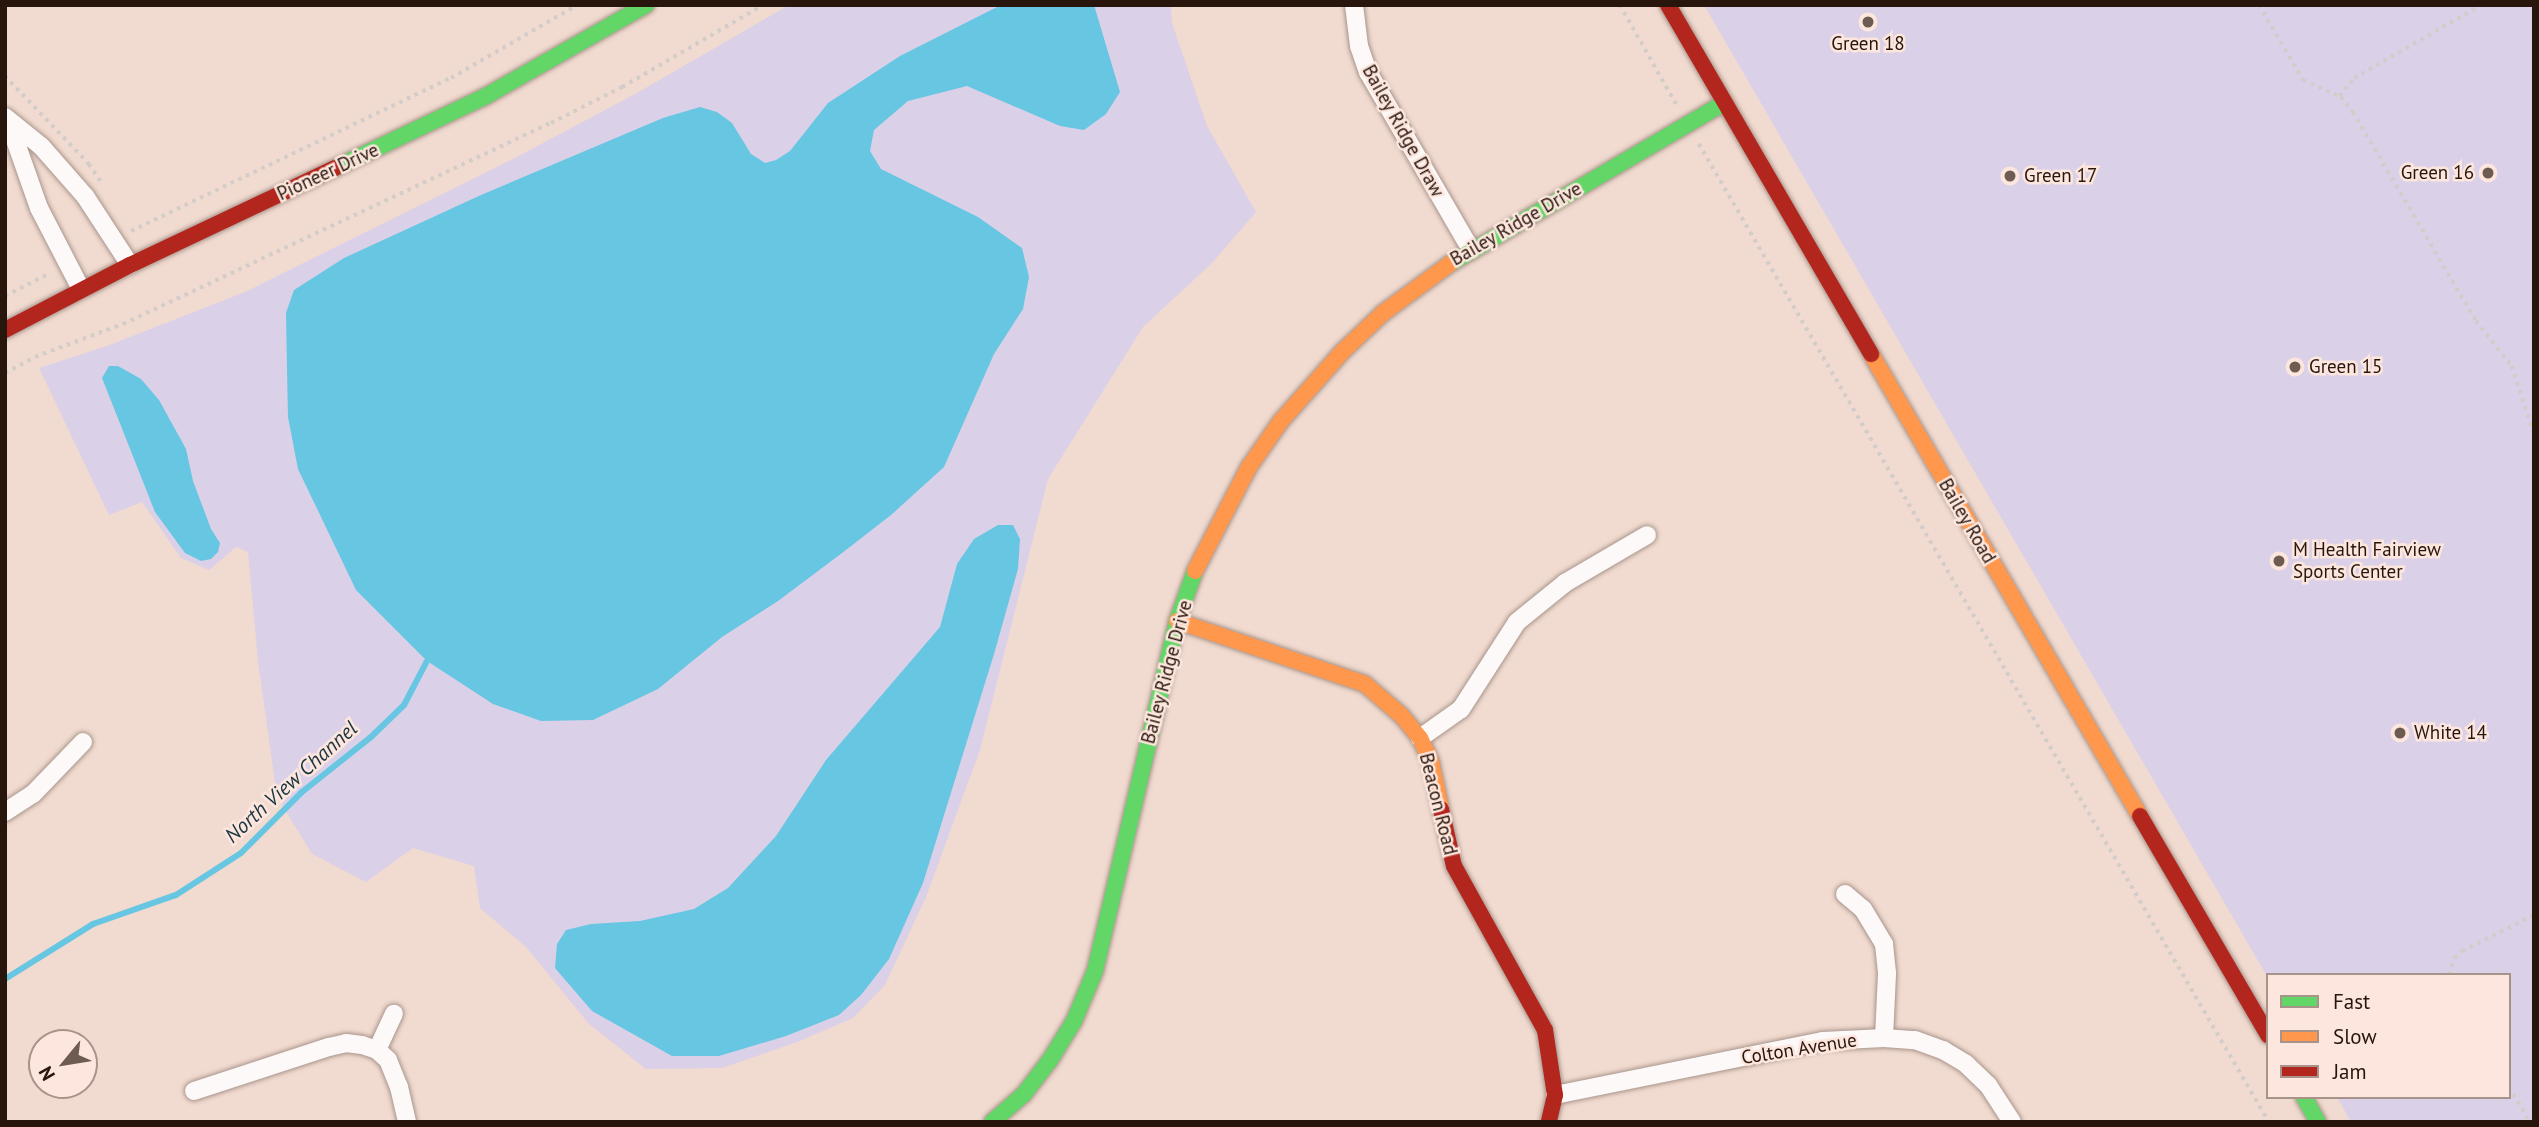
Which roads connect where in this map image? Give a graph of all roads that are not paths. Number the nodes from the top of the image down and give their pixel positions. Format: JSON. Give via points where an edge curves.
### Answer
{"nodes":[{"id":1,"x":646,"y":5,"type":"edge"},
{"id":2,"x":1354,"y":5,"type":"edge"},
{"id":3,"x":1668,"y":5,"type":"edge"},
{"id":4,"x":1724,"y":103,"type":"junction"},
{"id":5,"x":7,"y":119,"type":"edge"},
{"id":6,"x":1471,"y":250,"type":"junction"},
{"id":7,"x":130,"y":265,"type":"junction"},
{"id":8,"x":81,"y":289,"type":"junction"},
{"id":9,"x":5,"y":330,"type":"edge"},
{"id":10,"x":1647,"y":535,"type":"dead end"},
{"id":11,"x":1177,"y":621,"type":"junction"},
{"id":12,"x":1420,"y":738,"type":"junction"},
{"id":13,"x":83,"y":742,"type":"dead end"},
{"id":14,"x":5,"y":812,"type":"edge"},
{"id":15,"x":1845,"y":894,"type":"dead end"},
{"id":16,"x":394,"y":1014,"type":"dead end"},
{"id":17,"x":2266,"y":1032,"type":"edge"},
{"id":18,"x":1884,"y":1038,"type":"junction"},
{"id":19,"x":377,"y":1050,"type":"junction"},
{"id":20,"x":194,"y":1091,"type":"dead end"},
{"id":21,"x":1555,"y":1095,"type":"junction"},
{"id":22,"x":2305,"y":1099,"type":"edge"},
{"id":23,"x":407,"y":1122,"type":"edge"},
{"id":24,"x":992,"y":1122,"type":"edge"},
{"id":25,"x":1549,"y":1122,"type":"edge"},
{"id":26,"x":2012,"y":1122,"type":"edge"},
{"id":27,"x":2318,"y":1122,"type":"edge"}],
"edges":[{"from":1,"to":7,"type":"street","name":"Pioneer Drive","via":[[486,96]]},
{"from":2,"to":6,"type":"street","name":"Bailey Ridge Draw","via":[[1368,72]]},
{"from":3,"to":4,"type":"street","name":"Bailey Road"},
{"from":4,"to":6,"type":"street","name":"Bailey Ridge Drive"},
{"from":4,"to":17,"type":"street","name":"Bailey Road"},
{"from":5,"to":7,"type":"street","via":[[41,146],[85,195]]},
{"from":5,"to":8,"type":"street","via":[[39,208]]},
{"from":6,"to":11,"type":"street","name":"Bailey Ridge Drive","via":[[1383,313],[1281,421],[1220,518]]},
{"from":7,"to":8,"type":"street","name":"Pioneer Drive"},
{"from":8,"to":9,"type":"street","name":"Pioneer Drive"},
{"from":10,"to":12,"type":"street","via":[[1565,583],[1517,622],[1461,709]]},
{"from":11,"to":12,"type":"street","name":"Beacon Road","via":[[1365,684]]},
{"from":11,"to":24,"type":"street","name":"Bailey Ridge Drive","via":[[1095,971],[1074,1021],[1050,1060],[1024,1094]]},
{"from":12,"to":21,"type":"street","name":"Beacon Road","via":[[1431,762],[1454,866],[1545,1030]]},
{"from":13,"to":14,"type":"street","via":[[33,794]]},
{"from":15,"to":18,"type":"street","via":[[1863,909],[1884,944]]},
{"from":16,"to":19,"type":"street"},
{"from":18,"to":21,"type":"street","name":"Colton Avenue","via":[[1823,1041]]},
{"from":18,"to":26,"type":"street","name":"Colton Avenue","via":[[1915,1040],[1966,1064],[1988,1085]]},
{"from":19,"to":20,"type":"street","via":[[346,1043]]},
{"from":19,"to":23,"type":"street","via":[[394,1072]]},
{"from":21,"to":25,"type":"street","name":"Beacon Road"},
{"from":22,"to":27,"type":"street"}]}
